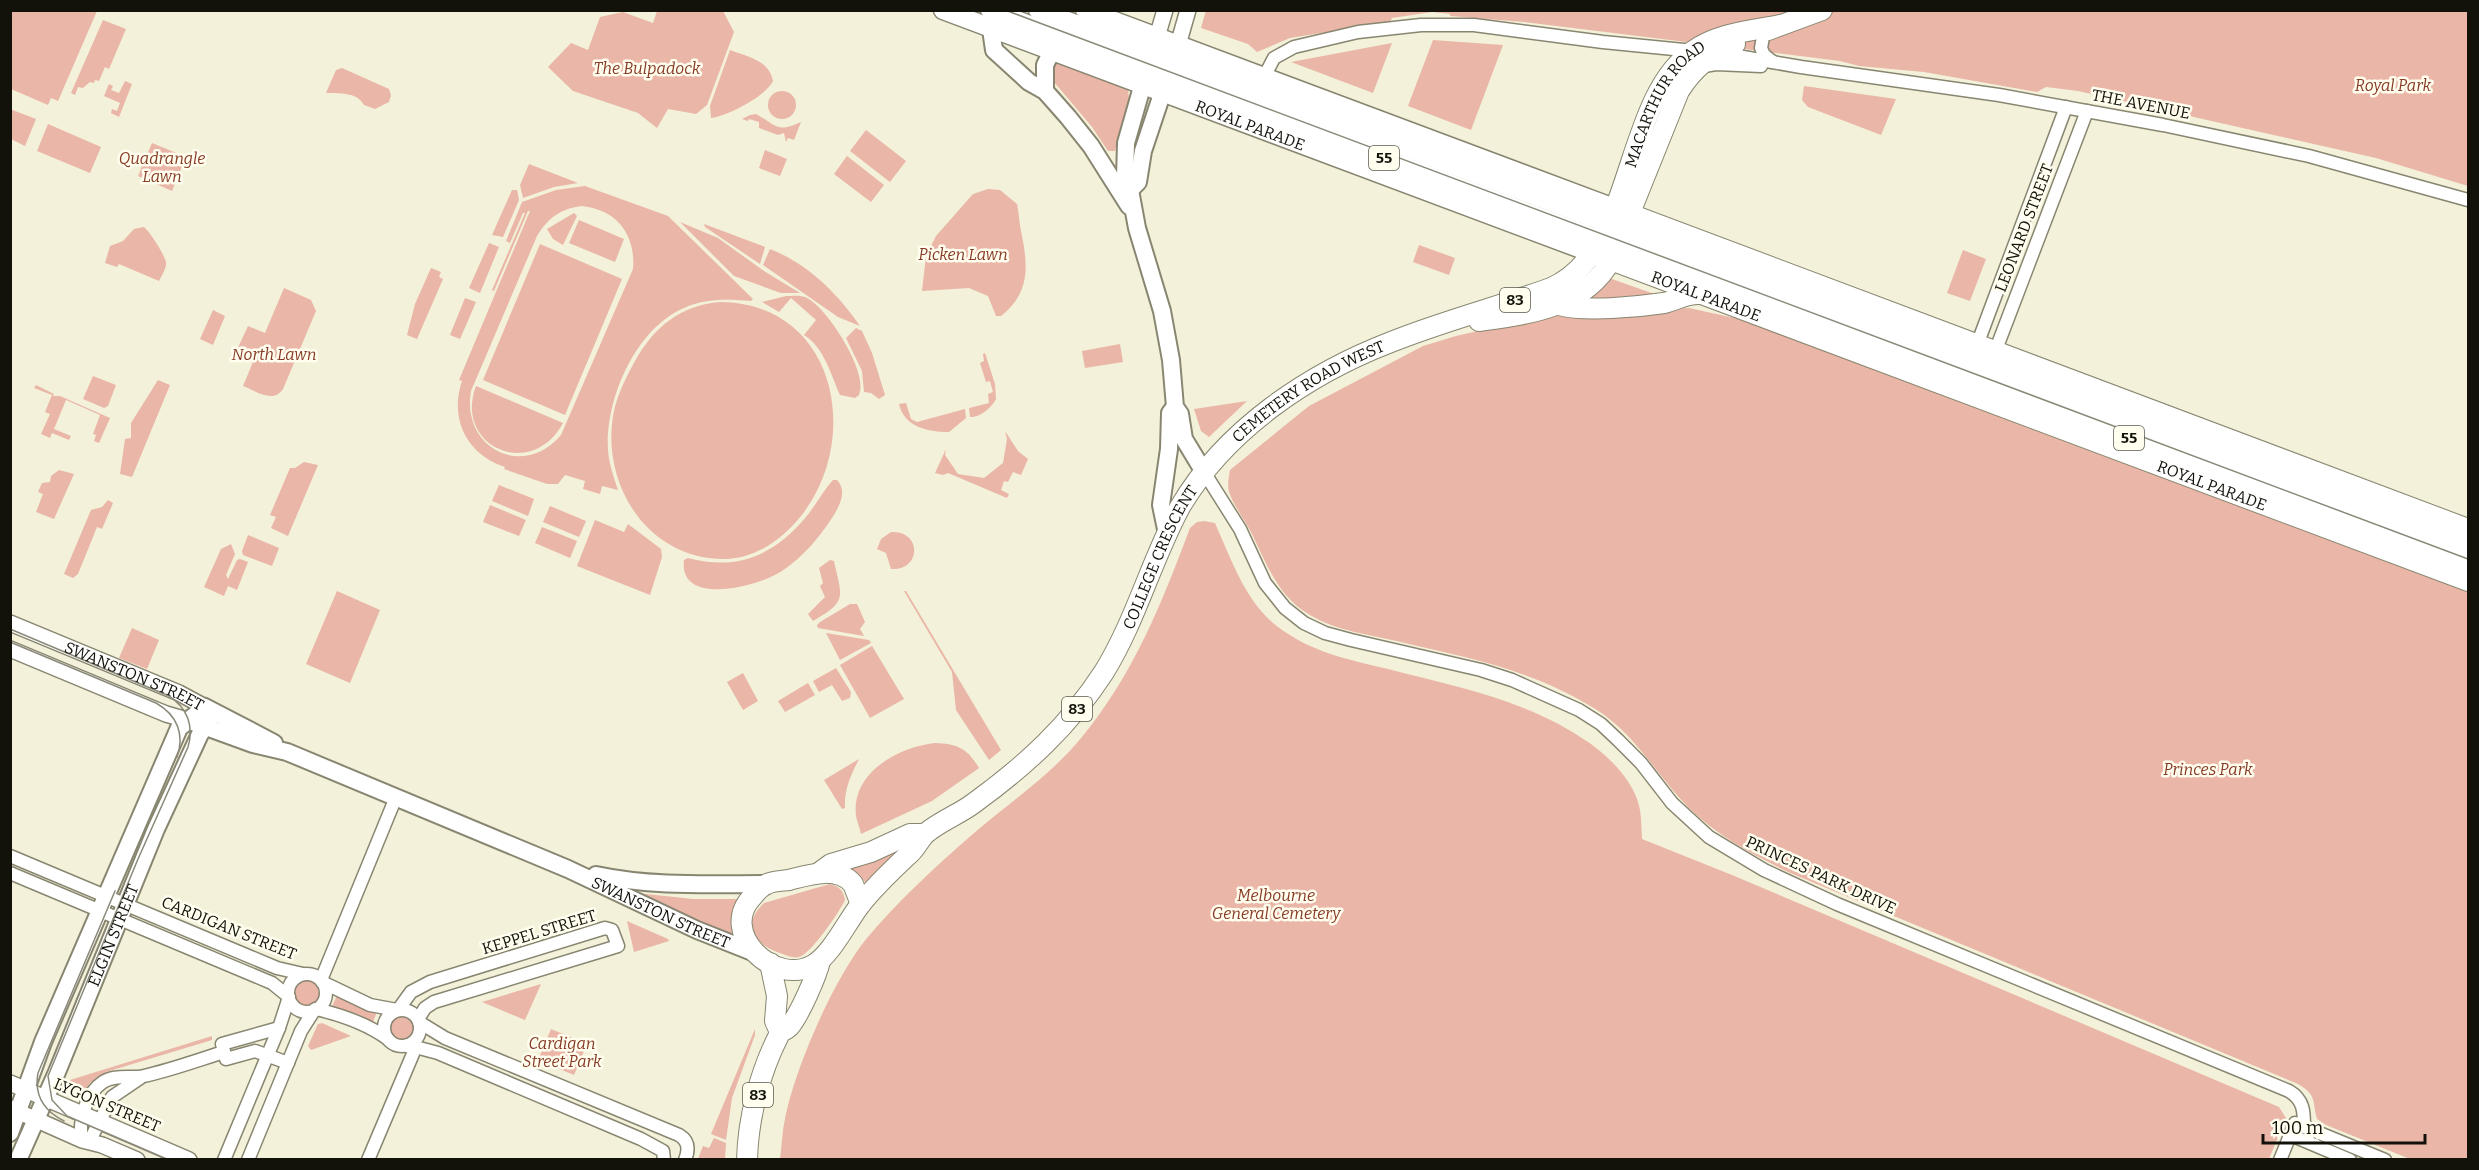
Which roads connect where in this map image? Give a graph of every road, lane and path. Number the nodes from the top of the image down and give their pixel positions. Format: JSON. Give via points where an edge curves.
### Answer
{"nodes":[{"id":1,"x":943,"y":10,"type":"edge"},
{"id":2,"x":1038,"y":10,"type":"edge"},
{"id":3,"x":1085,"y":10,"type":"edge"},
{"id":4,"x":1165,"y":10,"type":"edge"},
{"id":5,"x":1188,"y":10,"type":"edge"},
{"id":6,"x":1822,"y":10,"type":"edge"},
{"id":7,"x":990,"y":20,"type":"edge"},
{"id":8,"x":1776,"y":27,"type":"junction"},
{"id":9,"x":1648,"y":46,"type":"junction"},
{"id":10,"x":1052,"y":51,"type":"junction"},
{"id":11,"x":1716,"y":53,"type":"junction"},
{"id":12,"x":1695,"y":59,"type":"junction"},
{"id":13,"x":1150,"y":61,"type":"junction"},
{"id":14,"x":1773,"y":62,"type":"junction"},
{"id":15,"x":1801,"y":67,"type":"junction"},
{"id":16,"x":1170,"y":69,"type":"junction"},
{"id":17,"x":1674,"y":69,"type":"junction"},
{"id":18,"x":1045,"y":91,"type":"junction"},
{"id":19,"x":1258,"y":93,"type":"junction"},
{"id":20,"x":1676,"y":98,"type":"junction"},
{"id":21,"x":2066,"y":107,"type":"junction"},
{"id":22,"x":2086,"y":111,"type":"junction"},
{"id":23,"x":1236,"y":120,"type":"junction"},
{"id":24,"x":2055,"y":137,"type":"junction"},
{"id":25,"x":2074,"y":144,"type":"junction"},
{"id":26,"x":1130,"y":190,"type":"junction"},
{"id":27,"x":2469,"y":200,"type":"edge"},
{"id":28,"x":1132,"y":209,"type":"junction"},
{"id":29,"x":1612,"y":234,"type":"junction"},
{"id":30,"x":1700,"y":294,"type":"junction"},
{"id":31,"x":1560,"y":305,"type":"junction"},
{"id":32,"x":1987,"y":317,"type":"junction"},
{"id":33,"x":2006,"y":324,"type":"junction"},
{"id":34,"x":1428,"y":329,"type":"junction"},
{"id":35,"x":1854,"y":343,"type":"junction"},
{"id":36,"x":1974,"y":367,"type":"junction"},
{"id":37,"x":1175,"y":408,"type":"junction"},
{"id":38,"x":2170,"y":444,"type":"junction"},
{"id":39,"x":1204,"y":472,"type":"junction"},
{"id":40,"x":2336,"y":524,"type":"junction"},
{"id":41,"x":2469,"y":529,"type":"edge"},
{"id":42,"x":1167,"y":534,"type":"junction"},
{"id":43,"x":2469,"y":546,"type":"edge"},
{"id":44,"x":2469,"y":566,"type":"edge"},
{"id":45,"x":2469,"y":581,"type":"edge"},
{"id":46,"x":10,"y":623,"type":"edge"},
{"id":47,"x":10,"y":649,"type":"edge"},
{"id":48,"x":208,"y":716,"type":"junction"},
{"id":49,"x":187,"y":720,"type":"junction"},
{"id":50,"x":396,"y":797,"type":"junction"},
{"id":51,"x":925,"y":834,"type":"junction"},
{"id":52,"x":10,"y":856,"type":"edge"},
{"id":53,"x":568,"y":869,"type":"junction"},
{"id":54,"x":820,"y":872,"type":"junction"},
{"id":55,"x":10,"y":873,"type":"edge"},
{"id":56,"x":766,"y":884,"type":"junction"},
{"id":57,"x":102,"y":902,"type":"junction"},
{"id":58,"x":861,"y":904,"type":"junction"},
{"id":59,"x":122,"y":910,"type":"junction"},
{"id":60,"x":547,"y":945,"type":"junction"},
{"id":61,"x":762,"y":958,"type":"junction"},
{"id":62,"x":820,"y":961,"type":"junction"},
{"id":63,"x":553,"y":965,"type":"junction"},
{"id":64,"x":303,"y":974,"type":"junction"},
{"id":65,"x":321,"y":981,"type":"junction"},
{"id":66,"x":288,"y":996,"type":"junction"},
{"id":67,"x":316,"y":1009,"type":"junction"},
{"id":68,"x":398,"y":1010,"type":"junction"},
{"id":69,"x":419,"y":1021,"type":"junction"},
{"id":70,"x":279,"y":1028,"type":"junction"},
{"id":71,"x":780,"y":1032,"type":"junction"},
{"id":72,"x":389,"y":1040,"type":"junction"},
{"id":73,"x":407,"y":1045,"type":"junction"},
{"id":74,"x":224,"y":1052,"type":"junction"},
{"id":75,"x":268,"y":1054,"type":"junction"},
{"id":76,"x":499,"y":1060,"type":"junction"},
{"id":77,"x":288,"y":1063,"type":"junction"},
{"id":78,"x":146,"y":1076,"type":"junction"},
{"id":79,"x":492,"y":1076,"type":"junction"},
{"id":80,"x":10,"y":1083,"type":"edge"},
{"id":81,"x":27,"y":1091,"type":"junction"},
{"id":82,"x":582,"y":1096,"type":"junction"},
{"id":83,"x":45,"y":1098,"type":"junction"},
{"id":84,"x":576,"y":1111,"type":"junction"},
{"id":85,"x":21,"y":1113,"type":"edge"},
{"id":86,"x":83,"y":1115,"type":"junction"},
{"id":87,"x":100,"y":1122,"type":"junction"},
{"id":88,"x":2296,"y":1128,"type":"junction"},
{"id":89,"x":10,"y":1133,"type":"edge"},
{"id":90,"x":85,"y":1141,"type":"junction"},
{"id":91,"x":664,"y":1156,"type":"edge"},
{"id":92,"x":686,"y":1157,"type":"edge"},
{"id":93,"x":18,"y":1160,"type":"edge"},
{"id":94,"x":137,"y":1160,"type":"edge"},
{"id":95,"x":189,"y":1160,"type":"edge"},
{"id":96,"x":224,"y":1160,"type":"edge"},
{"id":97,"x":248,"y":1160,"type":"edge"},
{"id":98,"x":368,"y":1160,"type":"edge"},
{"id":99,"x":747,"y":1160,"type":"edge"},
{"id":100,"x":2280,"y":1160,"type":"edge"},
{"id":101,"x":2350,"y":1160,"type":"edge"},
{"id":102,"x":2385,"y":1160,"type":"edge"}],
"edges":[{"from":1,"to":7,"type":"main road","name":"ROYAL PARADE","number":"55"},
{"from":2,"to":13,"type":"main road","name":"ROYAL PARADE","number":"55"},
{"from":3,"to":13,"type":"main road","name":"ROYAL PARADE","number":"55"},
{"from":4,"to":13,"type":"street"},
{"from":5,"to":16,"type":"street"},
{"from":6,"to":8,"type":"highway","name":"MACARTHUR ROAD","number":"83"},
{"from":7,"to":10,"type":"main road","name":"ROYAL PARADE","number":"55"},
{"from":7,"to":13,"type":"main road","name":"ROYAL PARADE","number":"55"},
{"from":7,"to":18,"type":"main road","name":"COLLEGE CRESCENT","via":[[994,50],[1029,82]]},
{"from":8,"to":11,"type":"highway","name":"MACARTHUR ROAD","number":"83"},
{"from":8,"to":12,"type":"highway","name":"MACARTHUR ROAD","number":"83","via":[[1720,37]]},
{"from":8,"to":14,"type":"street","via":[[1763,37],[1761,48]]},
{"from":9,"to":12,"type":"street","name":"THE AVENUE"},
{"from":9,"to":17,"type":"street","via":[[1668,57]]},
{"from":9,"to":19,"type":"street","name":"THE AVENUE","via":[[1474,25],[1404,26],[1346,34],[1294,47],[1274,58]]},
{"from":10,"to":13,"type":"main road","name":"ROYAL PARADE","number":"55"},
{"from":10,"to":18,"type":"main road","via":[[1046,65]]},
{"from":11,"to":12,"type":"highway","name":"MACARTHUR ROAD","number":"83"},
{"from":11,"to":14,"type":"street","name":"THE AVENUE"},
{"from":12,"to":15,"type":"street","name":"THE AVENUE","via":[[1716,64]]},
{"from":12,"to":17,"type":"highway","name":"MACARTHUR ROAD","number":"83"},
{"from":12,"to":20,"type":"highway","name":"MACARTHUR ROAD","number":"83"},
{"from":13,"to":16,"type":"main road","name":"ROYAL PARADE","number":"55"},
{"from":13,"to":16,"type":"main road","name":"ROYAL PARADE","number":"55"},
{"from":13,"to":26,"type":"main road","name":"COLLEGE CRESCENT","via":[[1125,148],[1125,178]]},
{"from":14,"to":15,"type":"street","name":"THE AVENUE"},
{"from":15,"to":21,"type":"street","name":"THE AVENUE"},
{"from":16,"to":19,"type":"main road","name":"ROYAL PARADE","number":"55"},
{"from":16,"to":19,"type":"main road","name":"ROYAL PARADE","number":"55"},
{"from":16,"to":23,"type":"main road","name":"ROYAL PARADE","number":"55"},
{"from":16,"to":26,"type":"main road","name":"COLLEGE CRESCENT","via":[[1143,151],[1138,182]]},
{"from":17,"to":20,"type":"highway"},
{"from":17,"to":29,"type":"highway","name":"MACARTHUR ROAD","number":"83","via":[[1655,100]]},
{"from":18,"to":28,"type":"main road","name":"COLLEGE CRESCENT","via":[[1082,134]]},
{"from":19,"to":23,"type":"main road"},
{"from":19,"to":29,"type":"main road","name":"ROYAL PARADE","number":"55"},
{"from":19,"to":29,"type":"main road","name":"ROYAL PARADE","number":"55","via":[[1492,172]]},
{"from":20,"to":29,"type":"highway","name":"MACARTHUR ROAD","number":"83"},
{"from":21,"to":22,"type":"street","name":"THE AVENUE"},
{"from":21,"to":24,"type":"street","name":"LEONARD STREET"},
{"from":22,"to":25,"type":"street","name":"LEONARD STREET"},
{"from":22,"to":27,"type":"street","name":"THE AVENUE","via":[[2309,156]]},
{"from":23,"to":29,"type":"main road","name":"ROYAL PARADE","number":"55"},
{"from":24,"to":25,"type":"street"},
{"from":24,"to":32,"type":"street","name":"LEONARD STREET"},
{"from":25,"to":33,"type":"street","name":"LEONARD STREET"},
{"from":26,"to":28,"type":"main road","name":"COLLEGE CRESCENT"},
{"from":28,"to":37,"type":"main road","name":"COLLEGE CRESCENT","via":[[1162,311]]},
{"from":29,"to":30,"type":"highway","name":"ROYAL PARADE","number":"55"},
{"from":29,"to":31,"type":"highway","name":"CEMETERY ROAD WEST","number":"83","via":[[1606,268],[1588,287]]},
{"from":29,"to":34,"type":"highway","name":"CEMETERY ROAD WEST","number":"83","via":[[1582,267],[1557,285]]},
{"from":29,"to":35,"type":"highway","name":"ROYAL PARADE","number":"55"},
{"from":29,"to":36,"type":"highway","name":"ROYAL PARADE","number":"55","via":[[1762,273]]},
{"from":30,"to":31,"type":"highway","via":[[1660,303],[1580,309]]},
{"from":30,"to":35,"type":"highway","name":"ROYAL PARADE","number":"55"},
{"from":31,"to":34,"type":"highway","name":"CEMETERY ROAD WEST","number":"83"},
{"from":32,"to":33,"type":"street"},
{"from":32,"to":36,"type":"street","name":"LEONARD STREET"},
{"from":33,"to":36,"type":"street","name":"LEONARD STREET"},
{"from":34,"to":39,"type":"highway","name":"CEMETERY ROAD WEST","number":"83","via":[[1375,348],[1308,383],[1257,419]]},
{"from":35,"to":36,"type":"highway","name":"ROYAL PARADE","number":"55"},
{"from":36,"to":38,"type":"highway","name":"ROYAL PARADE","number":"55"},
{"from":36,"to":38,"type":"highway","name":"ROYAL PARADE","number":"55","via":[[1994,395]]},
{"from":37,"to":39,"type":"main road","name":"COLLEGE CRESCENT","via":[[1180,414],[1184,439]]},
{"from":37,"to":42,"type":"main road","via":[[1170,413],[1161,505]]},
{"from":38,"to":40,"type":"highway","name":"ROYAL PARADE","number":"55"},
{"from":38,"to":41,"type":"highway","name":"ROYAL PARADE","number":"55"},
{"from":38,"to":43,"type":"highway","name":"ROYAL PARADE","number":"55"},
{"from":39,"to":42,"type":"highway","name":"COLLEGE CRESCENT","number":"83"},
{"from":39,"to":88,"type":"street","name":"PRINCES PARK DRIVE","via":[[1240,529],[1265,584],[1285,608],[1304,622],[1333,635],[1481,670],[1579,710],[1618,740],[1685,816],[1730,851],[1837,904],[2289,1091],[2301,1101],[2304,1110]]},
{"from":40,"to":44,"type":"highway","name":"ROYAL PARADE","number":"55"},
{"from":40,"to":45,"type":"highway","name":"ROYAL PARADE","number":"55"},
{"from":42,"to":51,"type":"highway","name":"COLLEGE CRESCENT","number":"83","via":[[1123,638],[1077,709],[1037,754],[957,816]]},
{"from":46,"to":48,"type":"street","name":"SWANSTON STREET","via":[[179,693]]},
{"from":47,"to":49,"type":"street","name":"SWANSTON STREET"},
{"from":48,"to":49,"type":"main road","name":"SWANSTON STREET"},
{"from":48,"to":50,"type":"main road","name":"SWANSTON STREET","via":[[253,744],[287,752]]},
{"from":48,"to":59,"type":"main road","name":"ELGIN STREET"},
{"from":49,"to":57,"type":"main road","name":"ELGIN STREET","via":[[177,731]]},
{"from":50,"to":53,"type":"main road","name":"SWANSTON STREET"},
{"from":50,"to":65,"type":"street"},
{"from":51,"to":54,"type":"highway","name":"COLLEGE CRESCENT","number":"83","via":[[910,834],[831,864]]},
{"from":51,"to":58,"type":"highway","name":"COLLEGE CRESCENT","number":"83"},
{"from":52,"to":57,"type":"street","name":"CARDIGAN STREET"},
{"from":53,"to":56,"type":"main road","name":"SWANSTON STREET","via":[[624,880]]},
{"from":53,"to":61,"type":"main road","name":"SWANSTON STREET"},
{"from":54,"to":56,"type":"highway","number":"83"},
{"from":54,"to":58,"type":"highway","number":"83","via":[[850,880]]},
{"from":55,"to":57,"type":"street","name":"CARDIGAN STREET"},
{"from":56,"to":61,"type":"highway","number":"83","via":[[750,898],[742,917],[744,935]]},
{"from":57,"to":59,"type":"street","name":"CARDIGAN STREET"},
{"from":57,"to":81,"type":"main road","name":"ELGIN STREET"},
{"from":58,"to":62,"type":"highway","number":"83"},
{"from":59,"to":64,"type":"street","name":"CARDIGAN STREET","via":[[277,968]]},
{"from":59,"to":66,"type":"street","name":"CARDIGAN STREET","via":[[272,983]]},
{"from":59,"to":83,"type":"main road","name":"ELGIN STREET"},
{"from":60,"to":63,"type":"street"},
{"from":60,"to":63,"type":"street","name":"KEPPEL STREET","via":[[607,928],[615,934],[618,946]]},
{"from":60,"to":68,"type":"street","name":"KEPPEL STREET","via":[[421,985],[406,996]]},
{"from":61,"to":62,"type":"highway","via":[[799,969]]},
{"from":61,"to":71,"type":"highway","number":"83","via":[[777,996],[775,1021]]},
{"from":62,"to":71,"type":"highway","number":"83","via":[[817,977],[789,1027]]},
{"from":63,"to":69,"type":"street","name":"KEPPEL STREET","via":[[434,1002],[425,1008]]},
{"from":64,"to":65,"type":"street"},
{"from":64,"to":66,"type":"street","via":[[291,982]]},
{"from":65,"to":67,"type":"street","via":[[325,998]]},
{"from":65,"to":68,"type":"street","via":[[373,1006]]},
{"from":66,"to":67,"type":"street","via":[[300,1010]]},
{"from":66,"to":70,"type":"street"},
{"from":67,"to":72,"type":"street","via":[[371,1028]]},
{"from":67,"to":77,"type":"street"},
{"from":68,"to":69,"type":"street","via":[[410,1011]]},
{"from":68,"to":72,"type":"street","via":[[385,1023]]},
{"from":69,"to":73,"type":"street","via":[[418,1036]]},
{"from":69,"to":76,"type":"street","via":[[440,1036]]},
{"from":70,"to":74,"type":"street","via":[[222,1044]]},
{"from":70,"to":75,"type":"street"},
{"from":71,"to":99,"type":"highway","number":"83","via":[[754,1108]]},
{"from":72,"to":73,"type":"street"},
{"from":73,"to":79,"type":"street","via":[[438,1053]]},
{"from":73,"to":98,"type":"street","via":[[415,1049]]},
{"from":74,"to":75,"type":"street","via":[[226,1059],[251,1052]]},
{"from":74,"to":78,"type":"street"},
{"from":75,"to":77,"type":"street"},
{"from":75,"to":96,"type":"street"},
{"from":76,"to":79,"type":"street"},
{"from":76,"to":82,"type":"street"},
{"from":77,"to":97,"type":"street"},
{"from":78,"to":86,"type":"street","via":[[105,1081],[93,1094]]},
{"from":78,"to":87,"type":"street","via":[[113,1095]]},
{"from":79,"to":84,"type":"street"},
{"from":80,"to":81,"type":"street","name":"LYGON STREET"},
{"from":81,"to":83,"type":"street","name":"LYGON STREET"},
{"from":81,"to":85,"type":"main road","name":"ELGIN STREET"},
{"from":82,"to":84,"type":"street"},
{"from":82,"to":92,"type":"street","via":[[682,1137],[688,1146]]},
{"from":83,"to":85,"type":"main road","name":"ELGIN STREET"},
{"from":83,"to":86,"type":"street","name":"LYGON STREET"},
{"from":84,"to":91,"type":"street","via":[[641,1138]]},
{"from":85,"to":89,"type":"main road","name":"ELGIN STREET"},
{"from":85,"to":90,"type":"street"},
{"from":85,"to":93,"type":"main road","name":"ELGIN STREET"},
{"from":86,"to":87,"type":"street","name":"LYGON STREET"},
{"from":86,"to":90,"type":"street","via":[[80,1128]]},
{"from":87,"to":90,"type":"street"},
{"from":87,"to":95,"type":"street","name":"LYGON STREET"},
{"from":88,"to":100,"type":"street"},
{"from":88,"to":101,"type":"street"},
{"from":88,"to":102,"type":"street"},
{"from":90,"to":94,"type":"street"}]}
